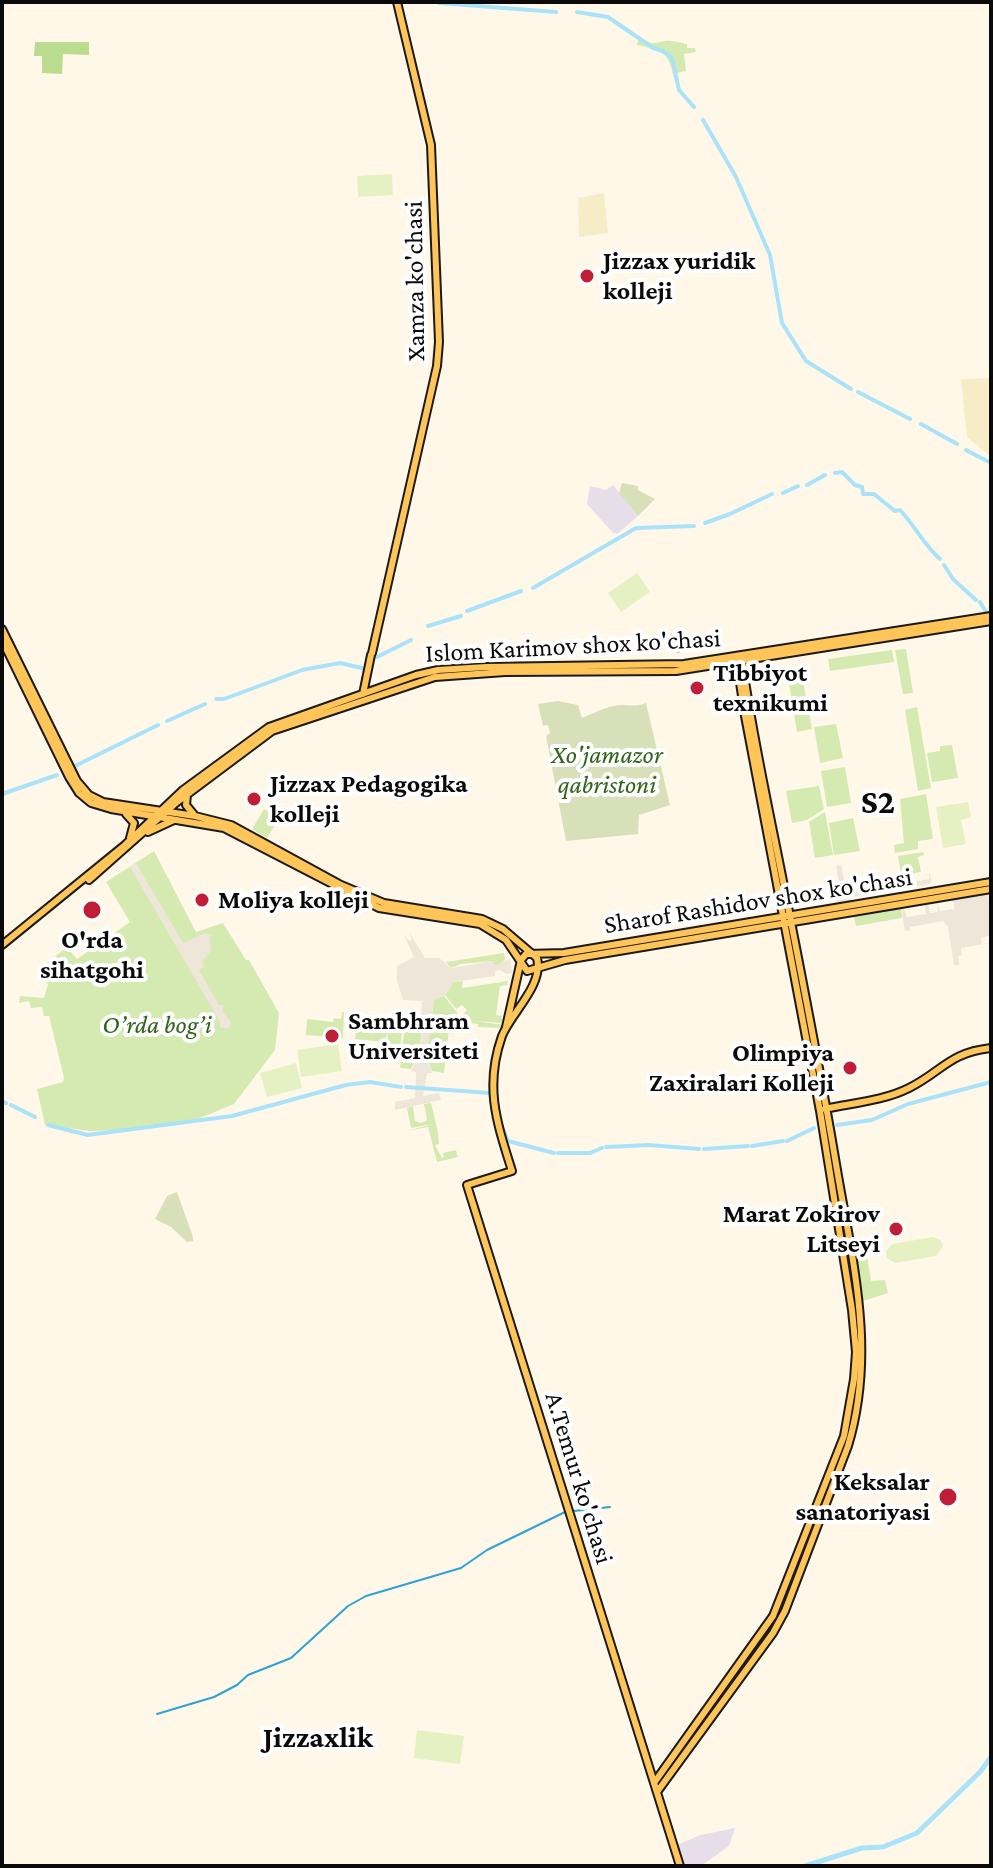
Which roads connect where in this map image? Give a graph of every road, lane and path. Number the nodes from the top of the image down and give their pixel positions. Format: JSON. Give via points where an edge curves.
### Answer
{"nodes":[{"id":1,"x":397,"y":2,"type":"edge"},
{"id":2,"x":991,"y":618,"type":"edge"},
{"id":3,"x":2,"y":629,"type":"edge"},
{"id":4,"x":2,"y":640,"type":"edge"},
{"id":5,"x":737,"y":658,"type":"junction"},
{"id":6,"x":576,"y":668,"type":"junction"},
{"id":7,"x":363,"y":694,"type":"junction"},
{"id":8,"x":337,"y":706,"type":"junction"},
{"id":9,"x":314,"y":714,"type":"junction"},
{"id":10,"x":187,"y":794,"type":"junction"},
{"id":11,"x":111,"y":809,"type":"junction"},
{"id":12,"x":160,"y":813,"type":"junction"},
{"id":13,"x":195,"y":816,"type":"junction"},
{"id":14,"x":182,"y":819,"type":"junction"},
{"id":15,"x":139,"y":838,"type":"junction"},
{"id":16,"x":122,"y":849,"type":"junction"},
{"id":17,"x":281,"y":854,"type":"junction"},
{"id":18,"x":991,"y":882,"type":"edge"},
{"id":19,"x":991,"y":889,"type":"edge"},
{"id":20,"x":928,"y":897,"type":"junction"},
{"id":21,"x":788,"y":921,"type":"junction"},
{"id":22,"x":512,"y":937,"type":"junction"},
{"id":23,"x":2,"y":947,"type":"edge"},
{"id":24,"x":513,"y":950,"type":"junction"},
{"id":25,"x":531,"y":954,"type":"junction"},
{"id":26,"x":551,"y":959,"type":"junction"},
{"id":27,"x":521,"y":962,"type":"junction"},
{"id":28,"x":537,"y":968,"type":"junction"},
{"id":29,"x":535,"y":977,"type":"junction"},
{"id":30,"x":514,"y":985,"type":"junction"},
{"id":31,"x":505,"y":1031,"type":"junction"},
{"id":32,"x":991,"y":1048,"type":"edge"},
{"id":33,"x":823,"y":1110,"type":"junction"},
{"id":34,"x":654,"y":1783,"type":"junction"},
{"id":35,"x":657,"y":1792,"type":"junction"},
{"id":36,"x":680,"y":1866,"type":"edge"}],
"edges":[{"from":1,"to":7,"type":"main road","name":"Xamza ko'chasi","via":[[431,145],[439,342]]},
{"from":2,"to":5,"type":"main road","name":"Islom Karimov shox ko'chasi"},
{"from":3,"to":12,"type":"main road","via":[[83,790],[103,802]]},
{"from":4,"to":11,"type":"main road","via":[[75,787],[91,803]]},
{"from":5,"to":6,"type":"main road","name":"Islom Karimov shox ko'chasi","via":[[676,671]]},
{"from":5,"to":21,"type":"main road"},
{"from":6,"to":7,"type":"main road","name":"Islom Karimov shox ko'chasi","via":[[438,670]]},
{"from":6,"to":8,"type":"main road","name":"Islom Karimov shox ko'chasi","via":[[441,675]]},
{"from":7,"to":8,"type":"main road","name":"Islom Karimov shox ko'chasi"},
{"from":8,"to":9,"type":"main road","name":"Islom Karimov shox ko'chasi"},
{"from":9,"to":10,"type":"main road","name":"Islom Karimov shox ko'chasi","via":[[272,731]]},
{"from":9,"to":12,"type":"main road","name":"Islom Karimov shox ko'chasi","via":[[269,727]]},
{"from":10,"to":12,"type":"main road","name":"Islom Karimov shox ko'chasi"},
{"from":10,"to":13,"type":"main road","via":[[186,805]]},
{"from":11,"to":12,"type":"main road"},
{"from":11,"to":16,"type":"main road","via":[[133,820]]},
{"from":12,"to":13,"type":"main road"},
{"from":12,"to":14,"type":"main road"},
{"from":12,"to":15,"type":"main road","name":"Islom Karimov shox ko'chasi"},
{"from":12,"to":16,"type":"main road","name":"Islom Karimov shox ko'chasi"},
{"from":13,"to":17,"type":"main road","via":[[231,825]]},
{"from":14,"to":15,"type":"main road"},
{"from":14,"to":17,"type":"main road","via":[[224,828]]},
{"from":15,"to":16,"type":"main road","name":"Islom Karimov shox ko'chasi"},
{"from":16,"to":23,"type":"main road","name":"Islom Karimov shox ko'chasi"},
{"from":17,"to":22,"type":"main road","via":[[379,901],[476,917]]},
{"from":17,"to":24,"type":"main road","via":[[379,908],[480,924]]},
{"from":18,"to":20,"type":"main road","name":"Sharof Rashidov shox ko'chasi"},
{"from":19,"to":20,"type":"main road","name":"Sharof Rashidov shox ko'chasi"},
{"from":20,"to":21,"type":"main road","name":"Sharof Rashidov shox ko'chasi"},
{"from":21,"to":26,"type":"main road","name":"Sharof Rashidov shox ko'chasi"},
{"from":21,"to":33,"type":"main road"},
{"from":22,"to":25,"type":"main road"},
{"from":22,"to":26,"type":"main road"},
{"from":24,"to":27,"type":"main road"},
{"from":24,"to":30,"type":"main road"},
{"from":25,"to":26,"type":"main road","name":"Sharof Rashidov shox ko'chasi"},
{"from":25,"to":27,"type":"main road"},
{"from":25,"to":28,"type":"main road","via":[[538,959]]},
{"from":26,"to":28,"type":"main road","name":"Sharof Rashidov shox ko'chasi"},
{"from":26,"to":29,"type":"main road"},
{"from":27,"to":28,"type":"main road","via":[[527,971]]},
{"from":27,"to":30,"type":"main road"},
{"from":28,"to":29,"type":"main road"},
{"from":29,"to":31,"type":"main road"},
{"from":30,"to":31,"type":"main road"},
{"from":31,"to":34,"type":"main road","name":"A.Temur ko'chasi","via":[[492,1096],[512,1171],[467,1185]]},
{"from":32,"to":33,"type":"main road","via":[[961,1054],[895,1094]]},
{"from":33,"to":34,"type":"main road","via":[[856,1352],[848,1422],[773,1616]]},
{"from":33,"to":35,"type":"main road","via":[[862,1335],[855,1424],[779,1622]]},
{"from":34,"to":35,"type":"main road","name":"A.Temur ko'chasi"},
{"from":35,"to":36,"type":"main road","name":"A.Temur ko'chasi"}]}
